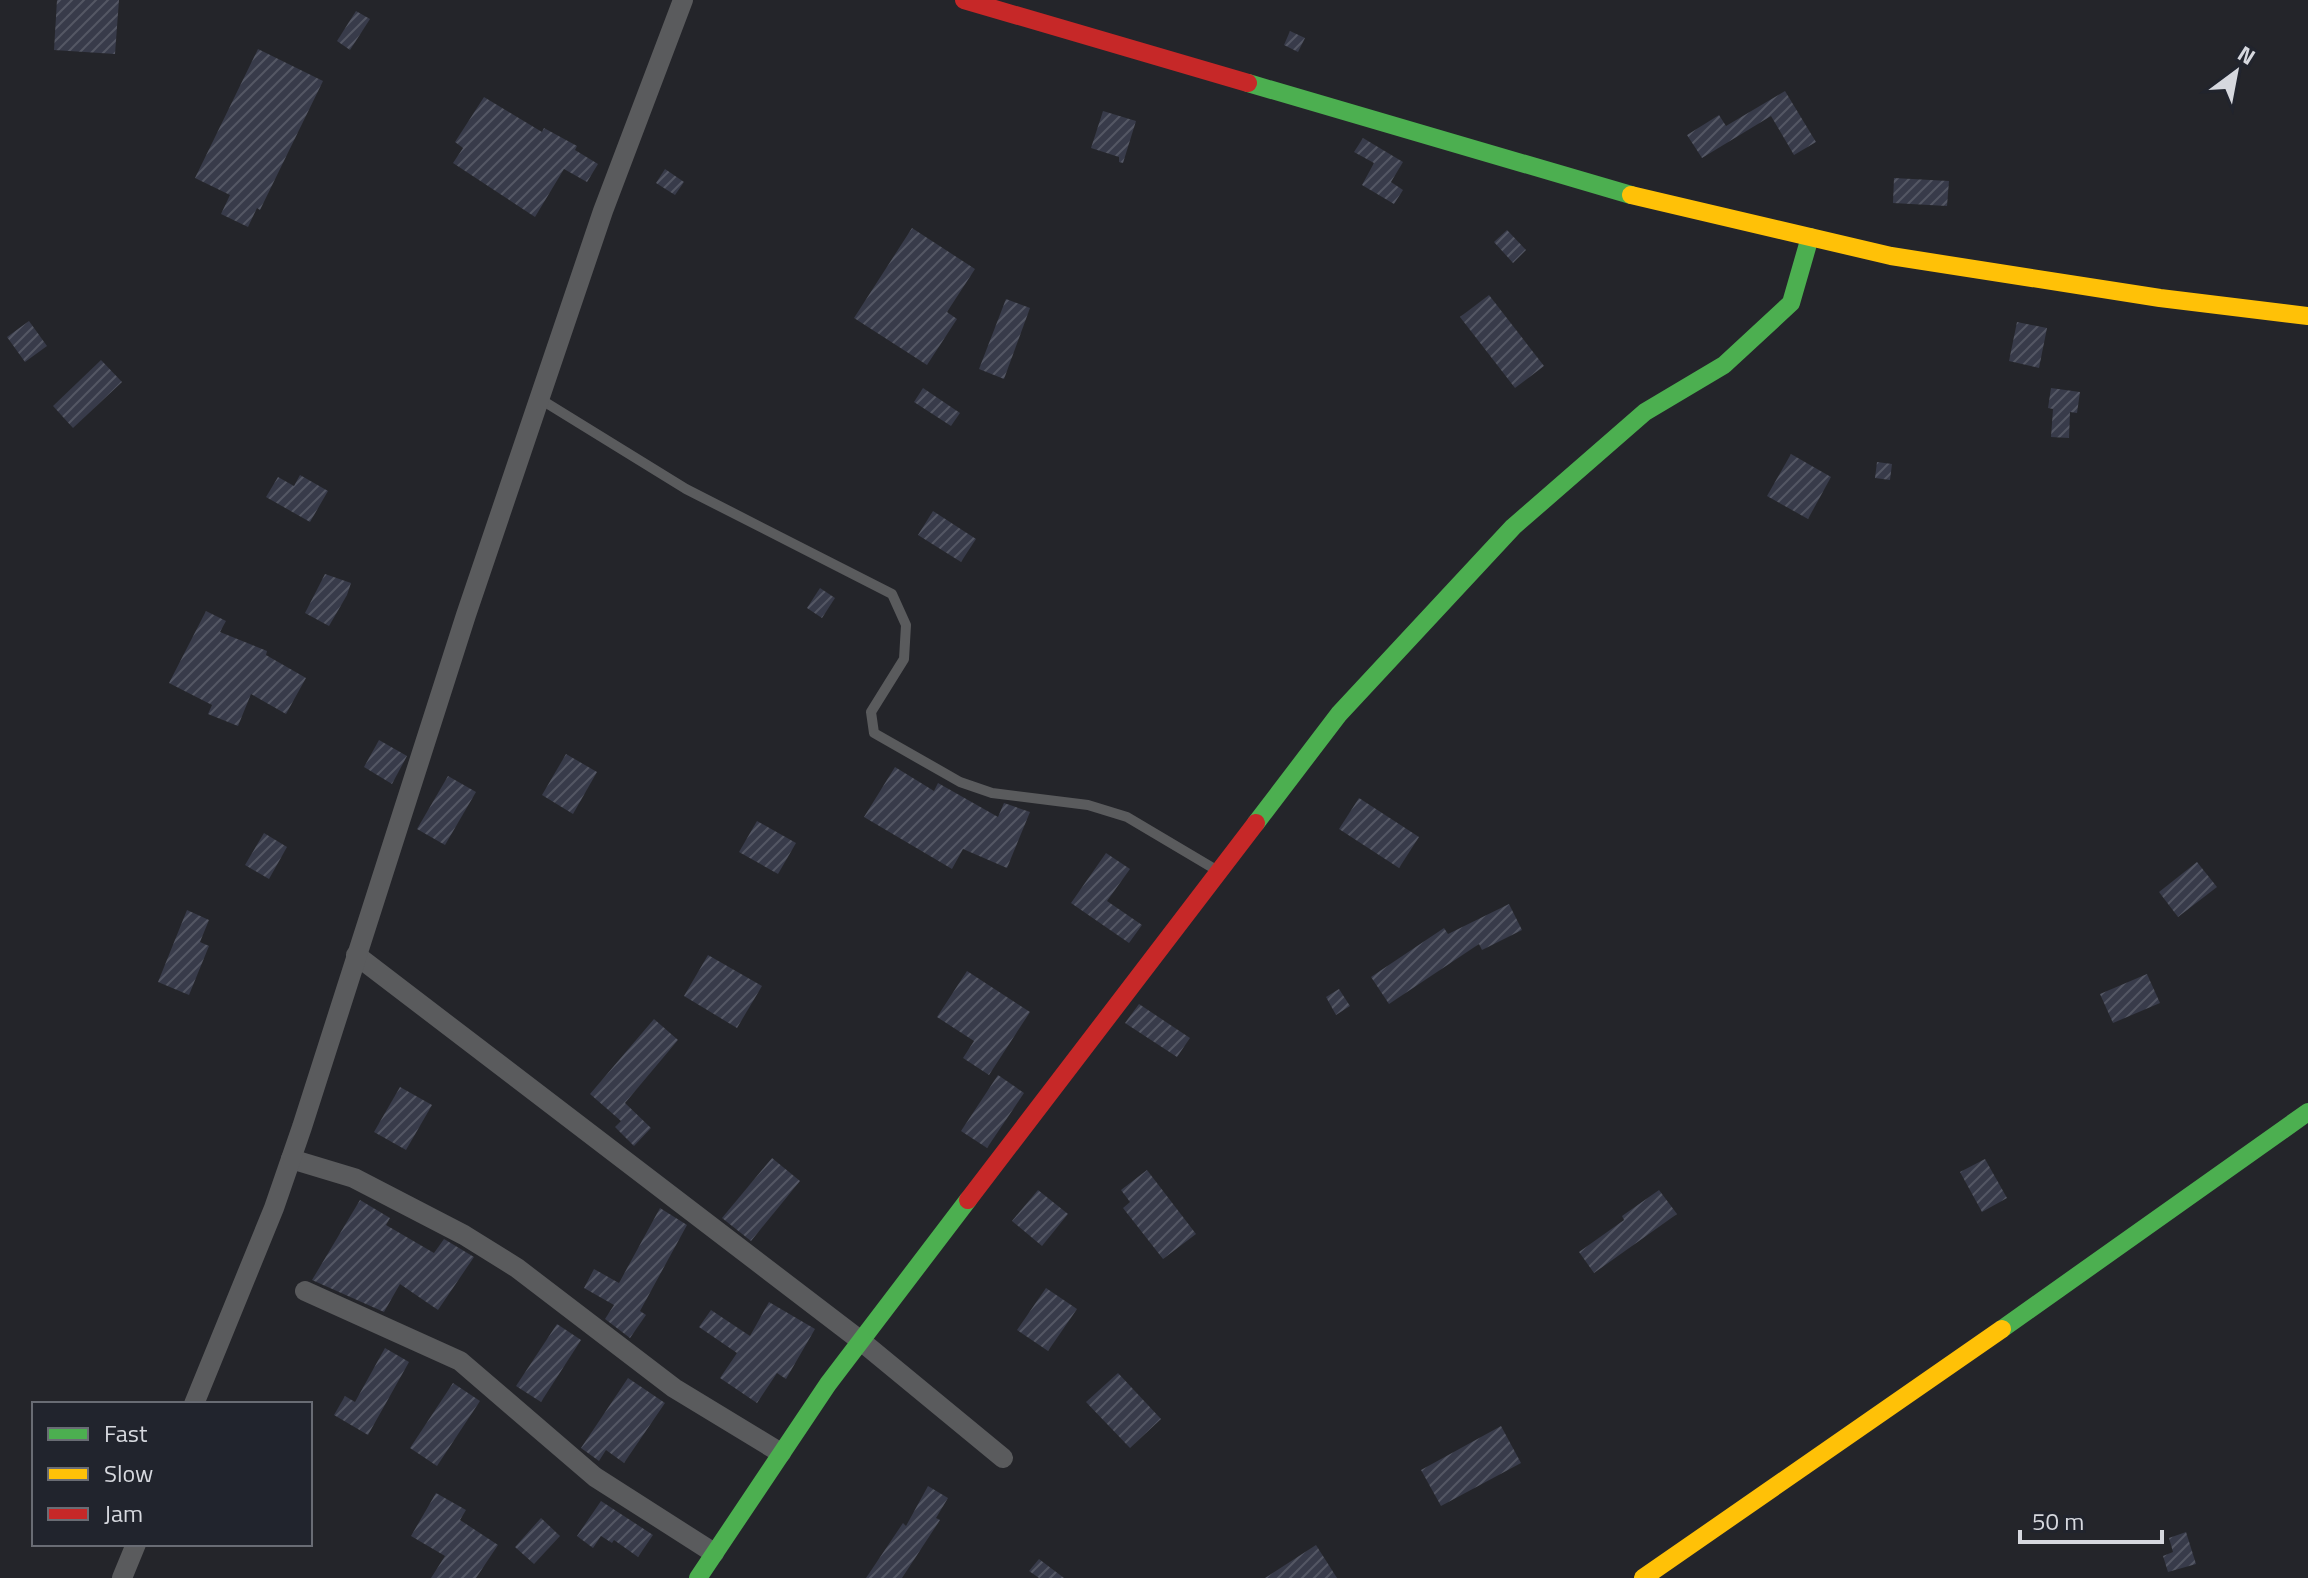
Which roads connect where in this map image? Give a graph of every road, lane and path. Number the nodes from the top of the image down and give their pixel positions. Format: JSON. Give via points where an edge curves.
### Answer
{"nodes":[{"id":1,"x":683,"y":0,"type":"edge"},
{"id":2,"x":964,"y":0,"type":"edge"},
{"id":3,"x":1810,"y":237,"type":"junction"},
{"id":4,"x":2308,"y":316,"type":"edge"},
{"id":5,"x":540,"y":399,"type":"junction"},
{"id":6,"x":1219,"y":871,"type":"junction"},
{"id":7,"x":356,"y":955,"type":"junction"},
{"id":8,"x":2308,"y":1112,"type":"edge"},
{"id":9,"x":291,"y":1159,"type":"junction"},
{"id":10,"x":305,"y":1291,"type":"dead end"},
{"id":11,"x":861,"y":1341,"type":"junction"},
{"id":12,"x":195,"y":1402,"type":"edge"},
{"id":13,"x":781,"y":1453,"type":"junction"},
{"id":14,"x":1003,"y":1458,"type":"dead end"},
{"id":15,"x":135,"y":1546,"type":"edge"},
{"id":16,"x":714,"y":1553,"type":"junction"},
{"id":17,"x":122,"y":1578,"type":"edge"},
{"id":18,"x":698,"y":1578,"type":"edge"},
{"id":19,"x":1643,"y":1578,"type":"edge"}],
"edges":[{"from":1,"to":5,"type":"street","via":[[603,211]]},
{"from":2,"to":3,"type":"street","via":[[1636,197]]},
{"from":3,"to":4,"type":"street","via":[[1891,256]]},
{"from":3,"to":6,"type":"street","via":[[1791,303],[1724,365],[1645,412],[1513,527],[1339,714]]},
{"from":5,"to":6,"type":"lane","via":[[686,489],[892,594],[906,625],[904,659],[871,712],[874,733],[960,782],[992,793],[1088,805],[1127,817]]},
{"from":5,"to":7,"type":"street"},
{"from":6,"to":11,"type":"street"},
{"from":7,"to":9,"type":"street"},
{"from":7,"to":11,"type":"street"},
{"from":8,"to":19,"type":"street"},
{"from":9,"to":12,"type":"street"},
{"from":9,"to":13,"type":"street","via":[[354,1178],[464,1235],[517,1268],[674,1388]]},
{"from":10,"to":16,"type":"street","via":[[460,1361],[595,1477]]},
{"from":11,"to":13,"type":"street"},
{"from":11,"to":14,"type":"street"},
{"from":13,"to":16,"type":"street"},
{"from":15,"to":17,"type":"street"},
{"from":16,"to":18,"type":"street"}]}
